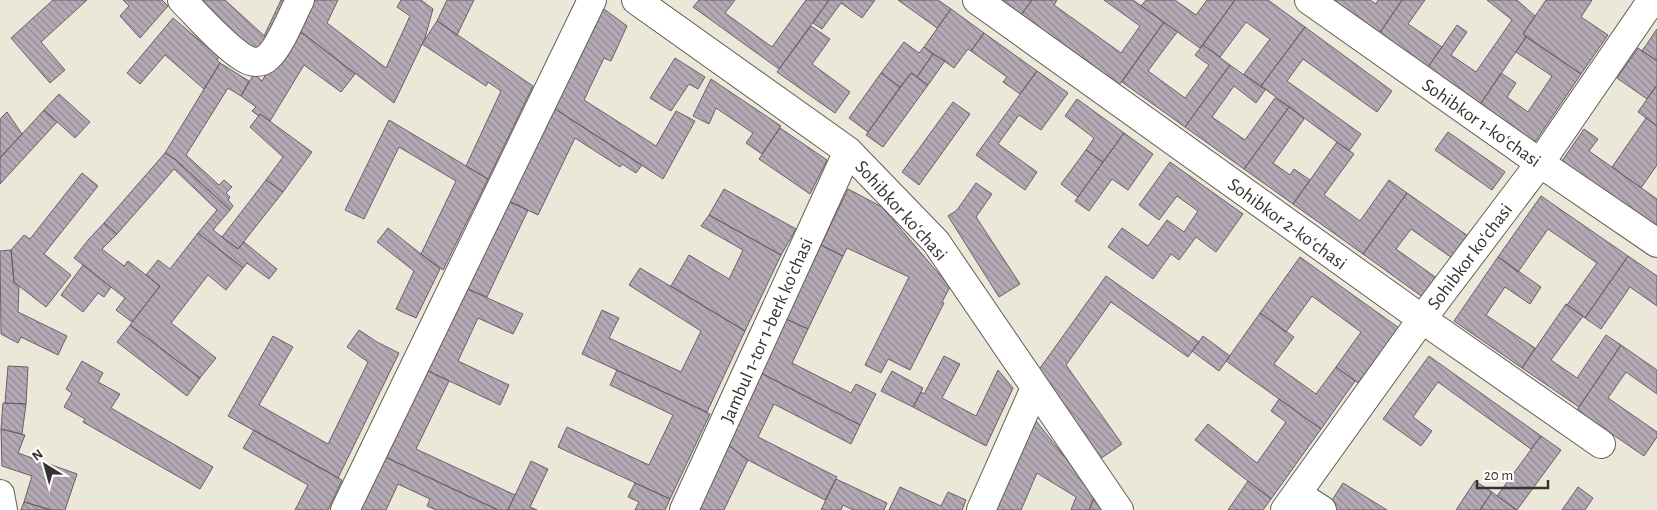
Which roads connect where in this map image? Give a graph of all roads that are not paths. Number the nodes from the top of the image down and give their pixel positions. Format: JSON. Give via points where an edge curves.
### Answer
{"nodes":[{"id":1,"x":182,"y":0,"type":"edge"},
{"id":2,"x":300,"y":0,"type":"edge"},
{"id":3,"x":592,"y":0,"type":"edge"},
{"id":4,"x":636,"y":0,"type":"edge"},
{"id":5,"x":977,"y":0,"type":"edge"},
{"id":6,"x":1309,"y":0,"type":"edge"},
{"id":7,"x":1652,"y":0,"type":"edge"},
{"id":8,"x":848,"y":151,"type":"junction"},
{"id":9,"x":1540,"y":163,"type":"junction"},
{"id":10,"x":1657,"y":243,"type":"edge"},
{"id":11,"x":1422,"y":319,"type":"junction"},
{"id":12,"x":1035,"y":388,"type":"junction"},
{"id":13,"x":1601,"y":444,"type":"dead end"},
{"id":14,"x":0,"y":494,"type":"edge"},
{"id":15,"x":1291,"y":502,"type":"edge"},
{"id":16,"x":3,"y":510,"type":"edge"},
{"id":17,"x":345,"y":510,"type":"edge"},
{"id":18,"x":684,"y":510,"type":"edge"},
{"id":19,"x":982,"y":510,"type":"edge"},
{"id":20,"x":1119,"y":510,"type":"edge"},
{"id":21,"x":1322,"y":510,"type":"edge"}],
"edges":[{"from":1,"to":2,"type":"street","via":[[244,58],[258,62],[273,52]]},
{"from":3,"to":17,"type":"street"},
{"from":4,"to":8,"type":"street","name":"Sohibkor koʻchasi"},
{"from":5,"to":11,"type":"street","name":"Sohibkor 2-koʻchasi"},
{"from":6,"to":9,"type":"street","name":"Sohibkor 1-koʻchasi"},
{"from":7,"to":9,"type":"street","name":"Sohibkor koʻchasi"},
{"from":8,"to":12,"type":"street","name":"Sohibkor koʻchasi","via":[[936,242]]},
{"from":8,"to":18,"type":"street","name":"Jambul 1-tor 1-berk koʻchasi"},
{"from":9,"to":10,"type":"street","name":"Sohibkor 1-koʻchasi"},
{"from":9,"to":11,"type":"street","name":"Sohibkor koʻchasi"},
{"from":11,"to":13,"type":"street","name":"Sohibkor 2-koʻchasi"},
{"from":11,"to":15,"type":"street","name":"Sohibkor koʻchasi"},
{"from":12,"to":19,"type":"street"},
{"from":12,"to":20,"type":"street","name":"Sohibkor koʻchasi"},
{"from":14,"to":16,"type":"street"},
{"from":15,"to":21,"type":"street"}]}
